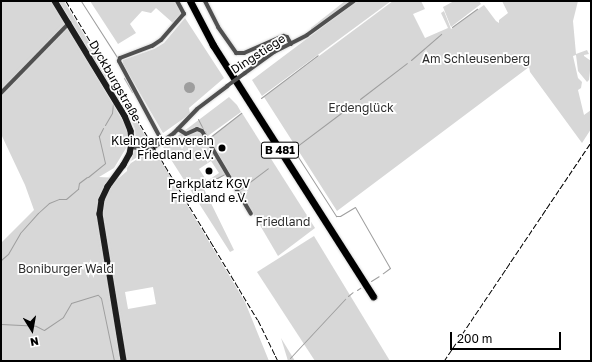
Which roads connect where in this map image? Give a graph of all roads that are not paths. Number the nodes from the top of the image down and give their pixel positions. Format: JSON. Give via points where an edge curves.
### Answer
{"nodes":[{"id":1,"x":55,"y":1,"type":"edge"},
{"id":2,"x":177,"y":1,"type":"edge"},
{"id":3,"x":190,"y":1,"type":"edge"},
{"id":4,"x":205,"y":1,"type":"edge"},
{"id":5,"x":354,"y":1,"type":"edge"},
{"id":6,"x":69,"y":23,"type":"junction"},
{"id":7,"x":291,"y":44,"type":"junction"},
{"id":8,"x":1,"y":93,"type":"edge"},
{"id":9,"x":178,"y":129,"type":"junction"},
{"id":10,"x":162,"y":141,"type":"junction"},
{"id":11,"x":132,"y":147,"type":"junction"},
{"id":12,"x":251,"y":214,"type":"dead end"},
{"id":13,"x":373,"y":296,"type":"dead end"},
{"id":14,"x":124,"y":361,"type":"edge"}],
"edges":[{"from":1,"to":6,"type":"street","name":"Dyckburgstraße"},
{"from":2,"to":10,"type":"street","via":[[184,14],[161,40],[118,61]]},
{"from":3,"to":13,"type":"highway","number":"B 481","via":[[213,45]]},
{"from":4,"to":7,"type":"street","via":[[218,27],[236,53],[244,54],[283,36],[287,37]]},
{"from":5,"to":7,"type":"street","name":"Dingstiege"},
{"from":6,"to":8,"type":"street"},
{"from":6,"to":11,"type":"street","name":"Dyckburgstraße","via":[[126,119],[131,131]]},
{"from":7,"to":9,"type":"street","name":"Dingstiege","bridge":true,"via":[[267,57],[227,86],[197,109]]},
{"from":9,"to":10,"type":"street","name":"Dingstiege"},
{"from":9,"to":12,"type":"street","via":[[186,134],[197,129],[202,131]]},
{"from":10,"to":11,"type":"street","name":"Dingstiege","via":[[150,150]]},
{"from":11,"to":14,"type":"street","via":[[127,161],[106,191],[100,214]]}]}
